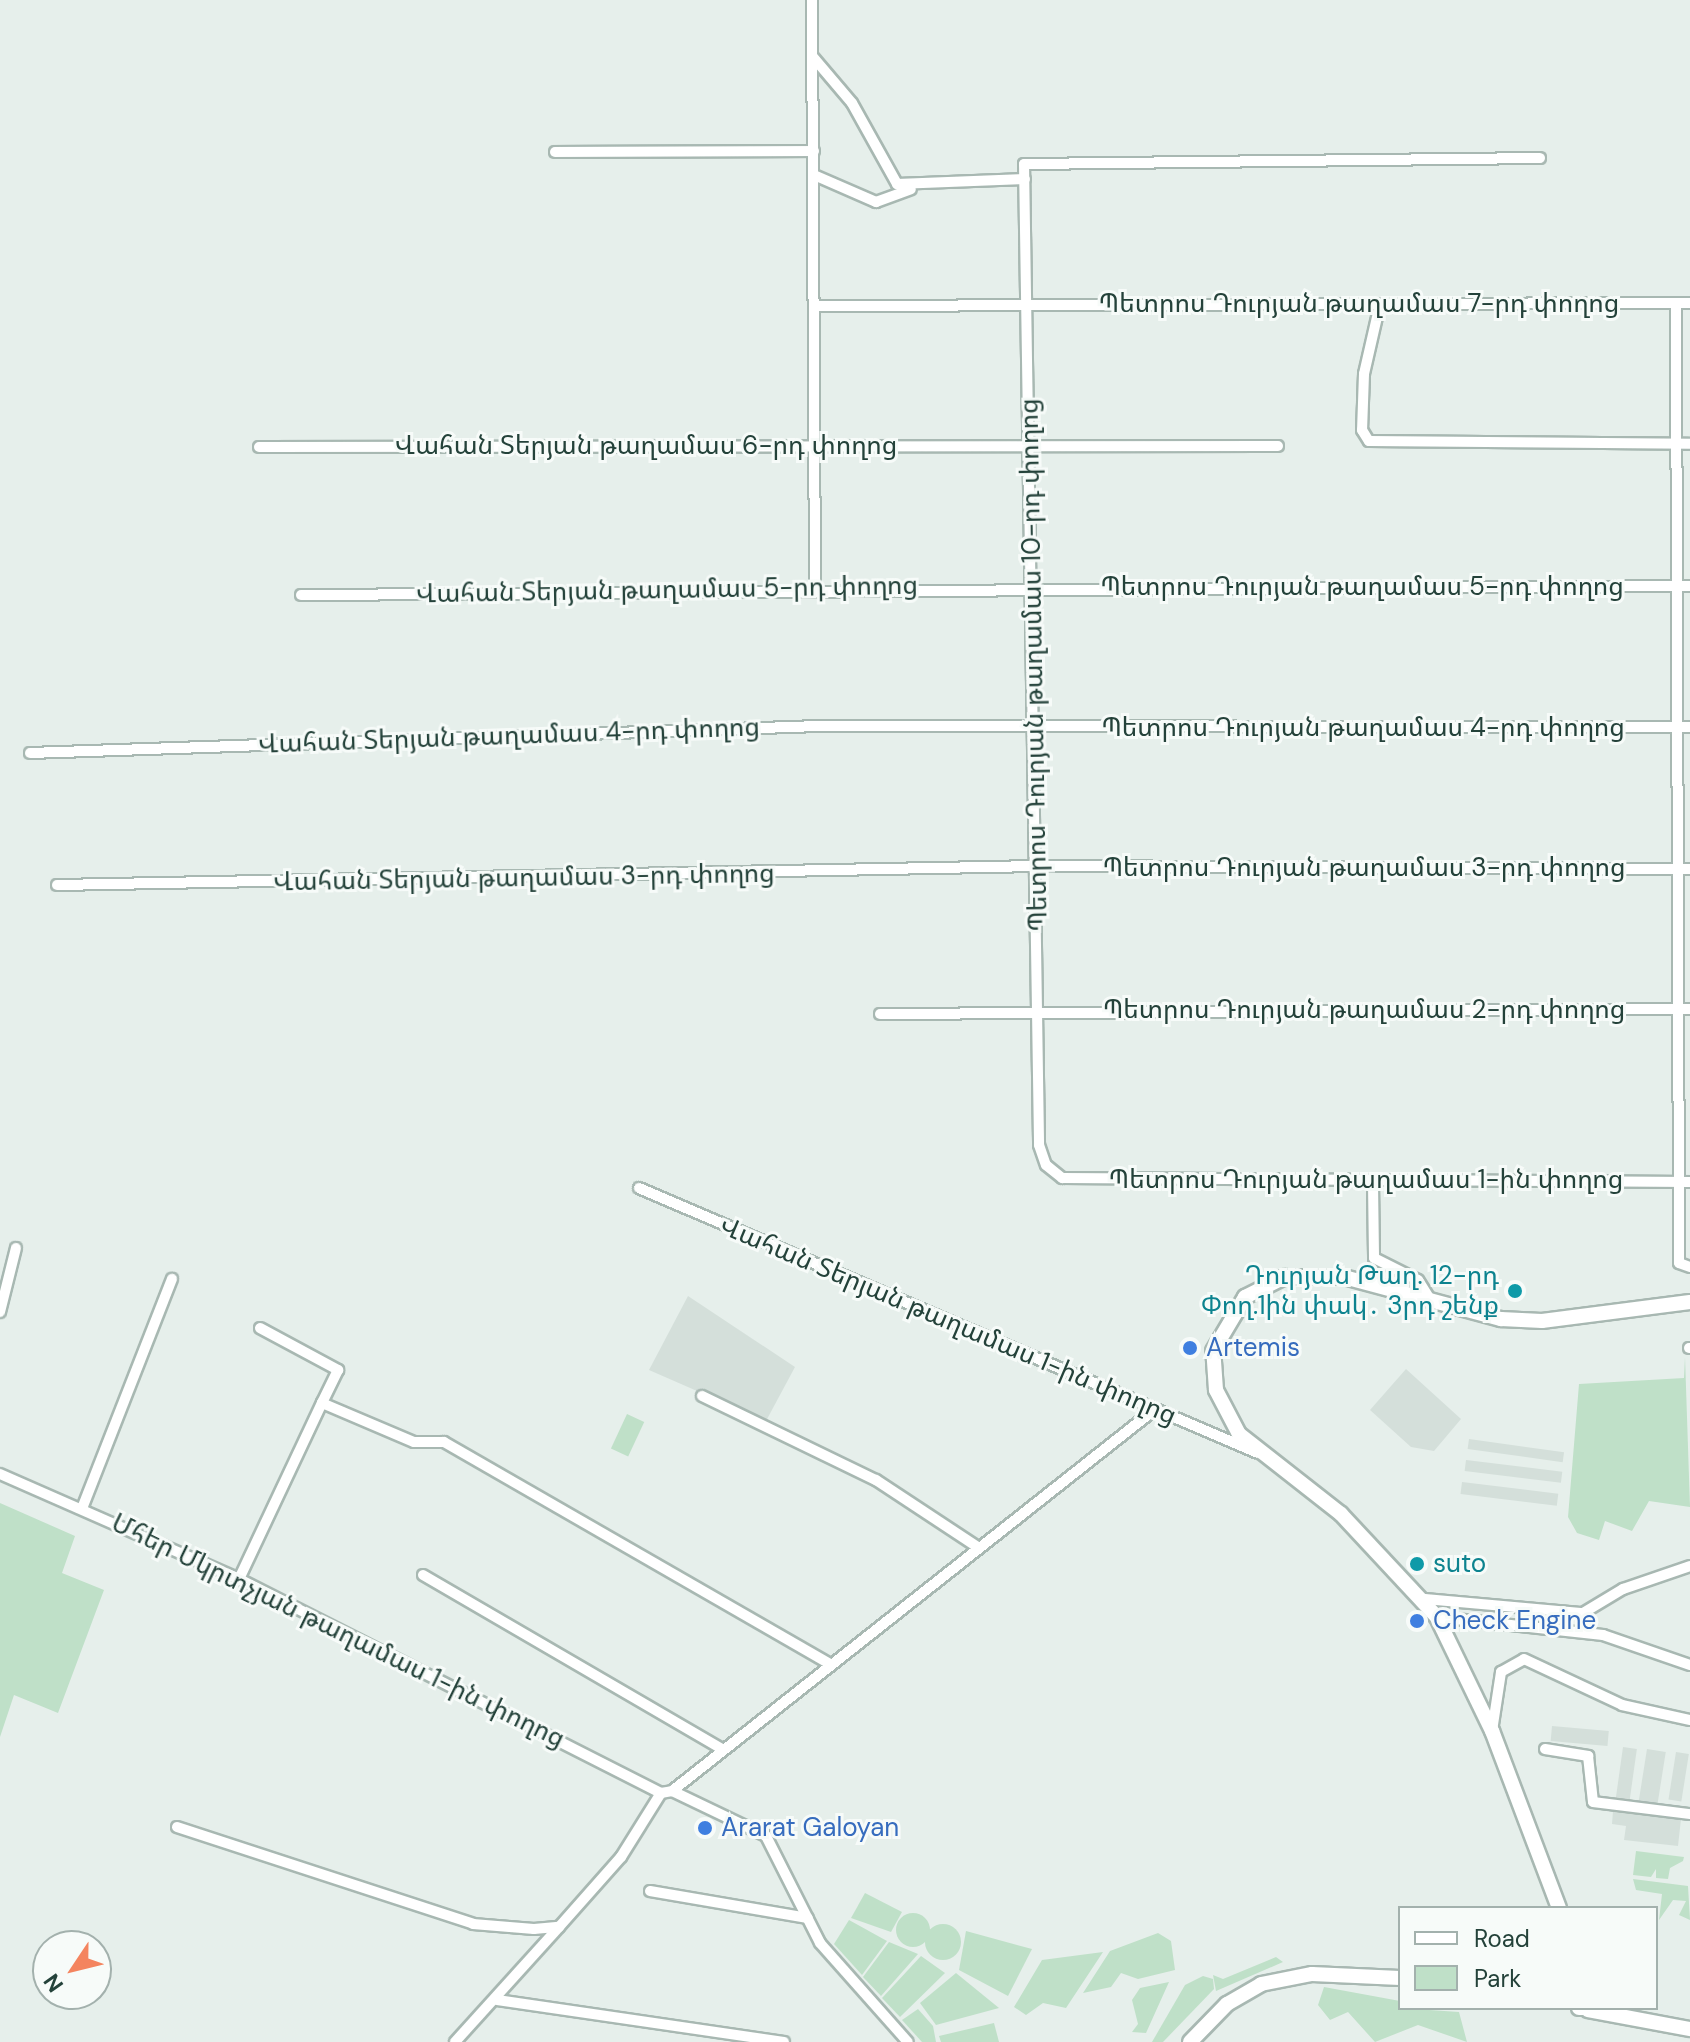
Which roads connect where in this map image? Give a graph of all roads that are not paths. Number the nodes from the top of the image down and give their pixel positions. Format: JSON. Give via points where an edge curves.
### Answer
{"nodes":[{"id":1,"x":812,"y":0,"type":"edge"},
{"id":2,"x":813,"y":57,"type":"junction"},
{"id":3,"x":814,"y":151,"type":"junction"},
{"id":4,"x":555,"y":152,"type":"dead end"},
{"id":5,"x":1540,"y":158,"type":"dead end"},
{"id":6,"x":814,"y":175,"type":"junction"},
{"id":7,"x":1025,"y":179,"type":"junction"},
{"id":8,"x":911,"y":189,"type":"junction"},
{"id":9,"x":1676,"y":303,"type":"junction"},
{"id":10,"x":1690,"y":303,"type":"edge"},
{"id":11,"x":1028,"y":304,"type":"junction"},
{"id":12,"x":1380,"y":304,"type":"junction"},
{"id":13,"x":816,"y":306,"type":"junction"},
{"id":14,"x":1032,"y":443,"type":"junction"},
{"id":15,"x":1690,"y":444,"type":"edge"},
{"id":16,"x":814,"y":445,"type":"junction"},
{"id":17,"x":1677,"y":445,"type":"junction"},
{"id":18,"x":1278,"y":446,"type":"dead end"},
{"id":19,"x":259,"y":447,"type":"dead end"},
{"id":20,"x":1676,"y":586,"type":"junction"},
{"id":21,"x":1690,"y":586,"type":"edge"},
{"id":22,"x":815,"y":588,"type":"junction"},
{"id":23,"x":1033,"y":588,"type":"junction"},
{"id":24,"x":301,"y":595,"type":"dead end"},
{"id":25,"x":1674,"y":727,"type":"junction"},
{"id":26,"x":1690,"y":727,"type":"edge"},
{"id":27,"x":1036,"y":728,"type":"junction"},
{"id":28,"x":30,"y":753,"type":"dead end"},
{"id":29,"x":1039,"y":866,"type":"junction"},
{"id":30,"x":1675,"y":869,"type":"junction"},
{"id":31,"x":1690,"y":869,"type":"edge"},
{"id":32,"x":57,"y":885,"type":"dead end"},
{"id":33,"x":1676,"y":1009,"type":"junction"},
{"id":34,"x":1690,"y":1009,"type":"edge"},
{"id":35,"x":1037,"y":1011,"type":"junction"},
{"id":36,"x":880,"y":1014,"type":"dead end"},
{"id":37,"x":1046,"y":1165,"type":"joint"},
{"id":38,"x":1685,"y":1182,"type":"edge"},
{"id":39,"x":1373,"y":1184,"type":"junction"},
{"id":40,"x":639,"y":1188,"type":"dead end"},
{"id":41,"x":16,"y":1248,"type":"dead end"},
{"id":42,"x":1690,"y":1267,"type":"edge"},
{"id":43,"x":172,"y":1279,"type":"dead end"},
{"id":44,"x":1690,"y":1302,"type":"edge"},
{"id":45,"x":1431,"y":1303,"type":"junction"},
{"id":46,"x":0,"y":1312,"type":"edge"},
{"id":47,"x":260,"y":1328,"type":"dead end"},
{"id":48,"x":702,"y":1396,"type":"dead end"},
{"id":49,"x":322,"y":1403,"type":"junction"},
{"id":50,"x":1154,"y":1410,"type":"junction"},
{"id":51,"x":1258,"y":1453,"type":"junction"},
{"id":52,"x":0,"y":1474,"type":"edge"},
{"id":53,"x":83,"y":1506,"type":"junction"},
{"id":54,"x":979,"y":1548,"type":"junction"},
{"id":55,"x":1690,"y":1566,"type":"edge"},
{"id":56,"x":423,"y":1575,"type":"dead end"},
{"id":57,"x":239,"y":1579,"type":"junction"},
{"id":58,"x":1425,"y":1599,"type":"junction"},
{"id":59,"x":1437,"y":1617,"type":"junction"},
{"id":60,"x":829,"y":1663,"type":"junction"},
{"id":61,"x":1690,"y":1665,"type":"edge"},
{"id":62,"x":1690,"y":1720,"type":"edge"},
{"id":63,"x":1492,"y":1731,"type":"junction"},
{"id":64,"x":720,"y":1748,"type":"junction"},
{"id":65,"x":1545,"y":1749,"type":"dead end"},
{"id":66,"x":667,"y":1792,"type":"junction"},
{"id":67,"x":1690,"y":1814,"type":"edge"},
{"id":68,"x":177,"y":1827,"type":"dead end"},
{"id":69,"x":650,"y":1891,"type":"dead end"},
{"id":70,"x":1558,"y":1906,"type":"edge"},
{"id":71,"x":808,"y":1918,"type":"junction"},
{"id":72,"x":559,"y":1927,"type":"junction"},
{"id":73,"x":1398,"y":1978,"type":"edge"},
{"id":74,"x":497,"y":2000,"type":"junction"},
{"id":75,"x":1590,"y":2010,"type":"edge"},
{"id":76,"x":1690,"y":2029,"type":"edge"},
{"id":77,"x":455,"y":2042,"type":"edge"},
{"id":78,"x":784,"y":2042,"type":"edge"},
{"id":79,"x":908,"y":2042,"type":"edge"},
{"id":80,"x":1190,"y":2042,"type":"edge"}],
"edges":[{"from":1,"to":2,"type":"street"},
{"from":2,"to":3,"type":"street"},
{"from":2,"to":8,"type":"street","via":[[852,103],[897,184]]},
{"from":3,"to":4,"type":"street"},
{"from":3,"to":6,"type":"street"},
{"from":5,"to":7,"type":"street","name":"Պետրոս Դուրյան թաղամաս 10-րդ փողոց","via":[[1024,164]]},
{"from":6,"to":8,"type":"street","via":[[876,202]]},
{"from":6,"to":13,"type":"street"},
{"from":7,"to":8,"type":"street"},
{"from":7,"to":11,"type":"street","name":"Պետրոս Դուրյան թաղամաս 10-րդ փողոց"},
{"from":9,"to":10,"type":"street","name":"Պետրոս Դուրյան թաղամաս 7-րդ փողոց"},
{"from":9,"to":12,"type":"street","name":"Պետրոս Դուրյան թաղամաս 7-րդ փողոց"},
{"from":9,"to":17,"type":"street"},
{"from":11,"to":12,"type":"street","name":"Պետրոս Դուրյան թաղամաս 7-րդ փողոց"},
{"from":11,"to":13,"type":"street","name":"Պետրոս Դուրյան թաղամաս 7-րդ փողոց"},
{"from":11,"to":14,"type":"street","name":"Պետրոս Դուրյան թաղամաս 10-րդ փողոց"},
{"from":12,"to":17,"type":"street","via":[[1362,387],[1369,441]]},
{"from":13,"to":16,"type":"street"},
{"from":14,"to":16,"type":"street","name":"Վահան Տերյան թաղամաս 6-րդ փողոց"},
{"from":14,"to":18,"type":"street","name":"Վահան Տերյան թաղամաս 6-րդ փողոց"},
{"from":14,"to":23,"type":"street","name":"Պետրոս Դուրյան թաղամաս 10-րդ փողոց"},
{"from":15,"to":17,"type":"street"},
{"from":16,"to":19,"type":"street","name":"Վահան Տերյան թաղամաս 6-րդ փողոց"},
{"from":16,"to":22,"type":"street"},
{"from":17,"to":20,"type":"street"},
{"from":20,"to":21,"type":"street","name":"Պետրոս Դուրյան թաղամաս 5-րդ փողոց"},
{"from":20,"to":23,"type":"street","name":"Պետրոս Դուրյան թաղամաս 5-րդ փողոց"},
{"from":20,"to":25,"type":"street"},
{"from":22,"to":23,"type":"street","name":"Վահան Տերյան թաղամաս 5-րդ փողոց"},
{"from":22,"to":24,"type":"street","name":"Վահան Տերյան թաղամաս 5-րդ փողոց"},
{"from":23,"to":27,"type":"street","name":"Պետրոս Դուրյան թաղամաս 10-րդ փողոց"},
{"from":25,"to":26,"type":"street","name":"Պետրոս Դուրյան թաղամաս 4-րդ փողոց"},
{"from":25,"to":27,"type":"street","name":"Պետրոս Դուրյան թաղամաս 4-րդ փողոց"},
{"from":25,"to":30,"type":"street"},
{"from":27,"to":28,"type":"street","name":"Վահան Տերյան թաղամաս 4-րդ փողոց","via":[[818,726]]},
{"from":27,"to":29,"type":"street","name":"Պետրոս Դուրյան թաղամաս 10-րդ փողոց"},
{"from":29,"to":30,"type":"street","name":"Պետրոս Դուրյան թաղամաս 3-րդ փողոց"},
{"from":29,"to":32,"type":"street","name":"Վահան Տերյան թաղամաս 3-րդ փողոց"},
{"from":29,"to":35,"type":"street","name":"Պետրոս Դուրյան թաղամաս 10-րդ փողոց"},
{"from":30,"to":31,"type":"street","name":"Պետրոս Դուրյան թաղամաս 3-րդ փողոց"},
{"from":30,"to":33,"type":"street"},
{"from":33,"to":34,"type":"street","name":"Պետրոս Դուրյան թաղամաս 2-րդ փողոց"},
{"from":33,"to":35,"type":"street","name":"Պետրոս Դուրյան թաղամաս 2-րդ փողոց"},
{"from":33,"to":38,"type":"street"},
{"from":35,"to":36,"type":"street","name":"Պետրոս Դուրյան թաղամաս 2-րդ փողոց"},
{"from":35,"to":37,"type":"street","name":"Պետրոս Դուրյան թաղամաս 10-րդ փողոց","via":[[1039,1145]]},
{"from":37,"to":39,"type":"street","name":"Պետրոս Դուրյան թաղամաս 1-ին փողոց","via":[[1062,1178]]},
{"from":38,"to":39,"type":"street","name":"Պետրոս Դուրյան թաղամաս 1-ին փողոց"},
{"from":38,"to":42,"type":"street","via":[[1679,1263]]},
{"from":39,"to":45,"type":"street","via":[[1374,1258],[1418,1280]]},
{"from":40,"to":50,"type":"street","name":"Վահան Տերյան թաղամաս 1-ին փողոց"},
{"from":41,"to":46,"type":"street"},
{"from":43,"to":53,"type":"street"},
{"from":44,"to":45,"type":"main road","via":[[1542,1321]]},
{"from":45,"to":51,"type":"main road","via":[[1311,1274],[1285,1277],[1245,1297],[1220,1329],[1211,1372],[1223,1410]]},
{"from":47,"to":49,"type":"street","via":[[338,1370]]},
{"from":48,"to":54,"type":"street","via":[[876,1480]]},
{"from":49,"to":57,"type":"street"},
{"from":49,"to":60,"type":"street","via":[[414,1442],[444,1442]]},
{"from":50,"to":51,"type":"street","name":"Վահան Տերյան թաղամաս 1-ին փողոց"},
{"from":50,"to":54,"type":"street"},
{"from":51,"to":58,"type":"main road","via":[[1341,1514]]},
{"from":52,"to":53,"type":"street","name":"Մհեր Մկրտչյան թաղամաս 1-ին փողոց"},
{"from":53,"to":57,"type":"street","name":"Մհեր Մկրտչյան թաղամաս 1-ին փողոց"},
{"from":54,"to":60,"type":"street"},
{"from":55,"to":58,"type":"street","via":[[1623,1589],[1583,1613]]},
{"from":56,"to":64,"type":"street"},
{"from":57,"to":66,"type":"street","name":"Մհեր Մկրտչյան թաղամաս 1-ին փողոց"},
{"from":58,"to":59,"type":"main road"},
{"from":59,"to":61,"type":"street","via":[[1603,1635]]},
{"from":59,"to":63,"type":"main road"},
{"from":60,"to":64,"type":"street"},
{"from":62,"to":63,"type":"street","via":[[1569,1684],[1534,1658],[1501,1672]]},
{"from":63,"to":70,"type":"main road"},
{"from":64,"to":66,"type":"street"},
{"from":65,"to":67,"type":"street","via":[[1588,1756],[1593,1802]]},
{"from":66,"to":71,"type":"street","name":"Մհեր Մկրտչյան թաղամաս 1-ին փողոց","via":[[766,1836]]},
{"from":66,"to":72,"type":"street","via":[[621,1857]]},
{"from":68,"to":72,"type":"street","via":[[473,1924]]},
{"from":69,"to":71,"type":"street"},
{"from":71,"to":79,"type":"street","name":"Մհեր Մկրտչյան թաղամաս 1-ին փողոց","via":[[820,1943]]},
{"from":72,"to":74,"type":"street"},
{"from":73,"to":80,"type":"main road","via":[[1312,1974],[1261,1984],[1227,2004]]},
{"from":74,"to":77,"type":"street"},
{"from":74,"to":78,"type":"street"},
{"from":75,"to":76,"type":"main road"}]}
